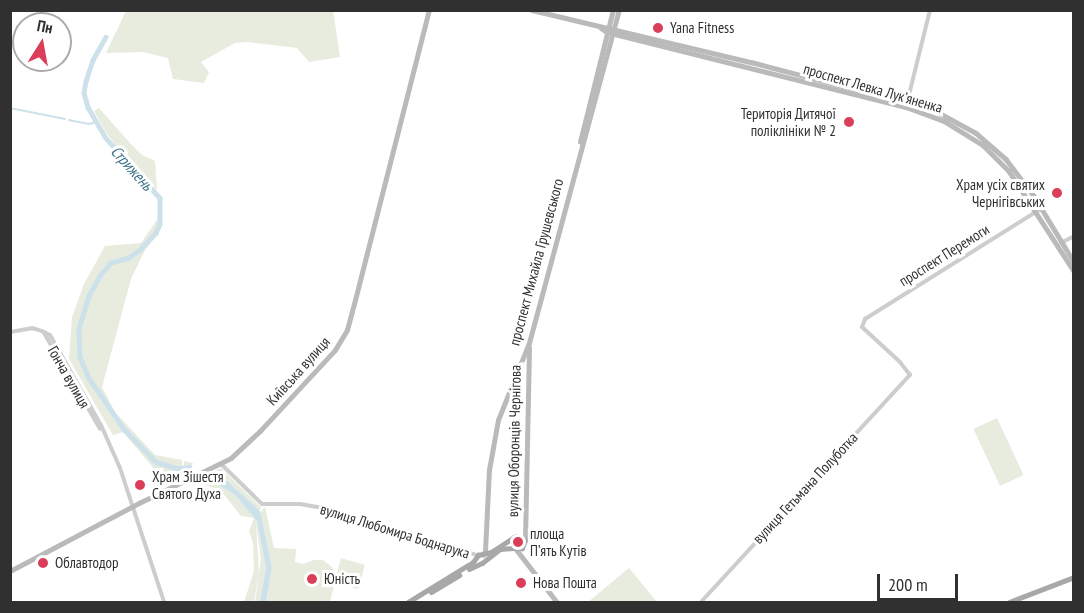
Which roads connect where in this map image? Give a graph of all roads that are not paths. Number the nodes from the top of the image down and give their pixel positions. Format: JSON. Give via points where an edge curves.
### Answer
{"nodes":[{"id":1,"x":429,"y":10,"type":"edge"},
{"id":2,"x":532,"y":10,"type":"edge"},
{"id":3,"x":613,"y":10,"type":"edge"},
{"id":4,"x":619,"y":10,"type":"edge"},
{"id":5,"x":930,"y":10,"type":"edge"},
{"id":6,"x":611,"y":30,"type":"junction"},
{"id":7,"x":907,"y":104,"type":"junction"},
{"id":8,"x":1039,"y":210,"type":"junction"},
{"id":9,"x":1074,"y":236,"type":"edge"},
{"id":10,"x":1060,"y":244,"type":"junction"},
{"id":11,"x":1074,"y":262,"type":"edge"},
{"id":12,"x":1074,"y":271,"type":"edge"},
{"id":13,"x":10,"y":332,"type":"edge"},
{"id":14,"x":529,"y":343,"type":"junction"},
{"id":15,"x":519,"y":367,"type":"junction"},
{"id":16,"x":526,"y":368,"type":"junction"},
{"id":17,"x":910,"y":375,"type":"joint"},
{"id":18,"x":221,"y":465,"type":"junction"},
{"id":19,"x":134,"y":505,"type":"junction"},
{"id":20,"x":514,"y":537,"type":"junction"},
{"id":21,"x":525,"y":543,"type":"junction"},
{"id":22,"x":515,"y":548,"type":"junction"},
{"id":23,"x":480,"y":558,"type":"junction"},
{"id":24,"x":526,"y":563,"type":"junction"},
{"id":25,"x":10,"y":571,"type":"edge"},
{"id":26,"x":1074,"y":577,"type":"edge"},
{"id":27,"x":408,"y":602,"type":"edge"},
{"id":28,"x":164,"y":603,"type":"edge"},
{"id":29,"x":414,"y":603,"type":"edge"},
{"id":30,"x":557,"y":603,"type":"edge"},
{"id":31,"x":701,"y":603,"type":"edge"},
{"id":32,"x":1009,"y":603,"type":"edge"}],
"edges":[{"from":1,"to":18,"type":"main road","name":"Київська вулиця","via":[[347,330],[336,350],[261,431]]},
{"from":2,"to":6,"type":"main road","name":"проспект Левка Лукʼяненка"},
{"from":3,"to":6,"type":"main road","name":"проспект Михайла Грушевського"},
{"from":4,"to":6,"type":"main road","name":"проспект Михайла Грушевського"},
{"from":5,"to":7,"type":"street"},
{"from":6,"to":7,"type":"main road","name":"проспект Левка Лукʼяненка"},
{"from":6,"to":14,"type":"main road","name":"проспект Михайла Грушевського"},
{"from":7,"to":8,"type":"main road","name":"проспект Левка Лукʼяненка","via":[[945,115],[985,140],[1010,164]]},
{"from":8,"to":10,"type":"main road","name":"проспект Левка Лукʼяненка"},
{"from":8,"to":17,"type":"street","name":"проспект Перемоги","via":[[862,323]]},
{"from":9,"to":10,"type":"street"},
{"from":10,"to":11,"type":"main road","name":"проспект Левка Лукʼяненка"},
{"from":10,"to":12,"type":"main road","name":"проспект Левка Лукʼяненка"},
{"from":13,"to":19,"type":"street","name":"Гонча вулиця","via":[[33,328],[50,335],[101,430]]},
{"from":14,"to":15,"type":"main road","name":"проспект Михайла Грушевського"},
{"from":14,"to":16,"type":"main road","name":"вулиця Оборонців Чернігова"},
{"from":15,"to":16,"type":"main road"},
{"from":15,"to":23,"type":"main road","name":"проспект Михайла Грушевського","via":[[496,428],[489,470],[485,549]]},
{"from":16,"to":21,"type":"main road","name":"вулиця Оборонців Чернігова"},
{"from":17,"to":31,"type":"street","name":"вулиця Гетьмана Полуботка"},
{"from":18,"to":19,"type":"main road","name":"Київська вулиця"},
{"from":18,"to":23,"type":"street","name":"вулиця Любомира Боднарука","via":[[262,504],[329,509]]},
{"from":19,"to":25,"type":"main road","name":"Київська вулиця"},
{"from":19,"to":28,"type":"street","name":"Гонча вулиця"},
{"from":20,"to":21,"type":"main road","via":[[522,536]]},
{"from":20,"to":22,"type":"main road"},
{"from":20,"to":23,"type":"main road"},
{"from":21,"to":22,"type":"main road"},
{"from":21,"to":24,"type":"main road","name":"вулиця Оборонців Чернігова"},
{"from":22,"to":23,"type":"main road","via":[[500,549]]},
{"from":22,"to":24,"type":"main road"},
{"from":23,"to":27,"type":"main road"},
{"from":23,"to":29,"type":"main road"},
{"from":24,"to":30,"type":"main road"},
{"from":26,"to":32,"type":"main road"}]}
